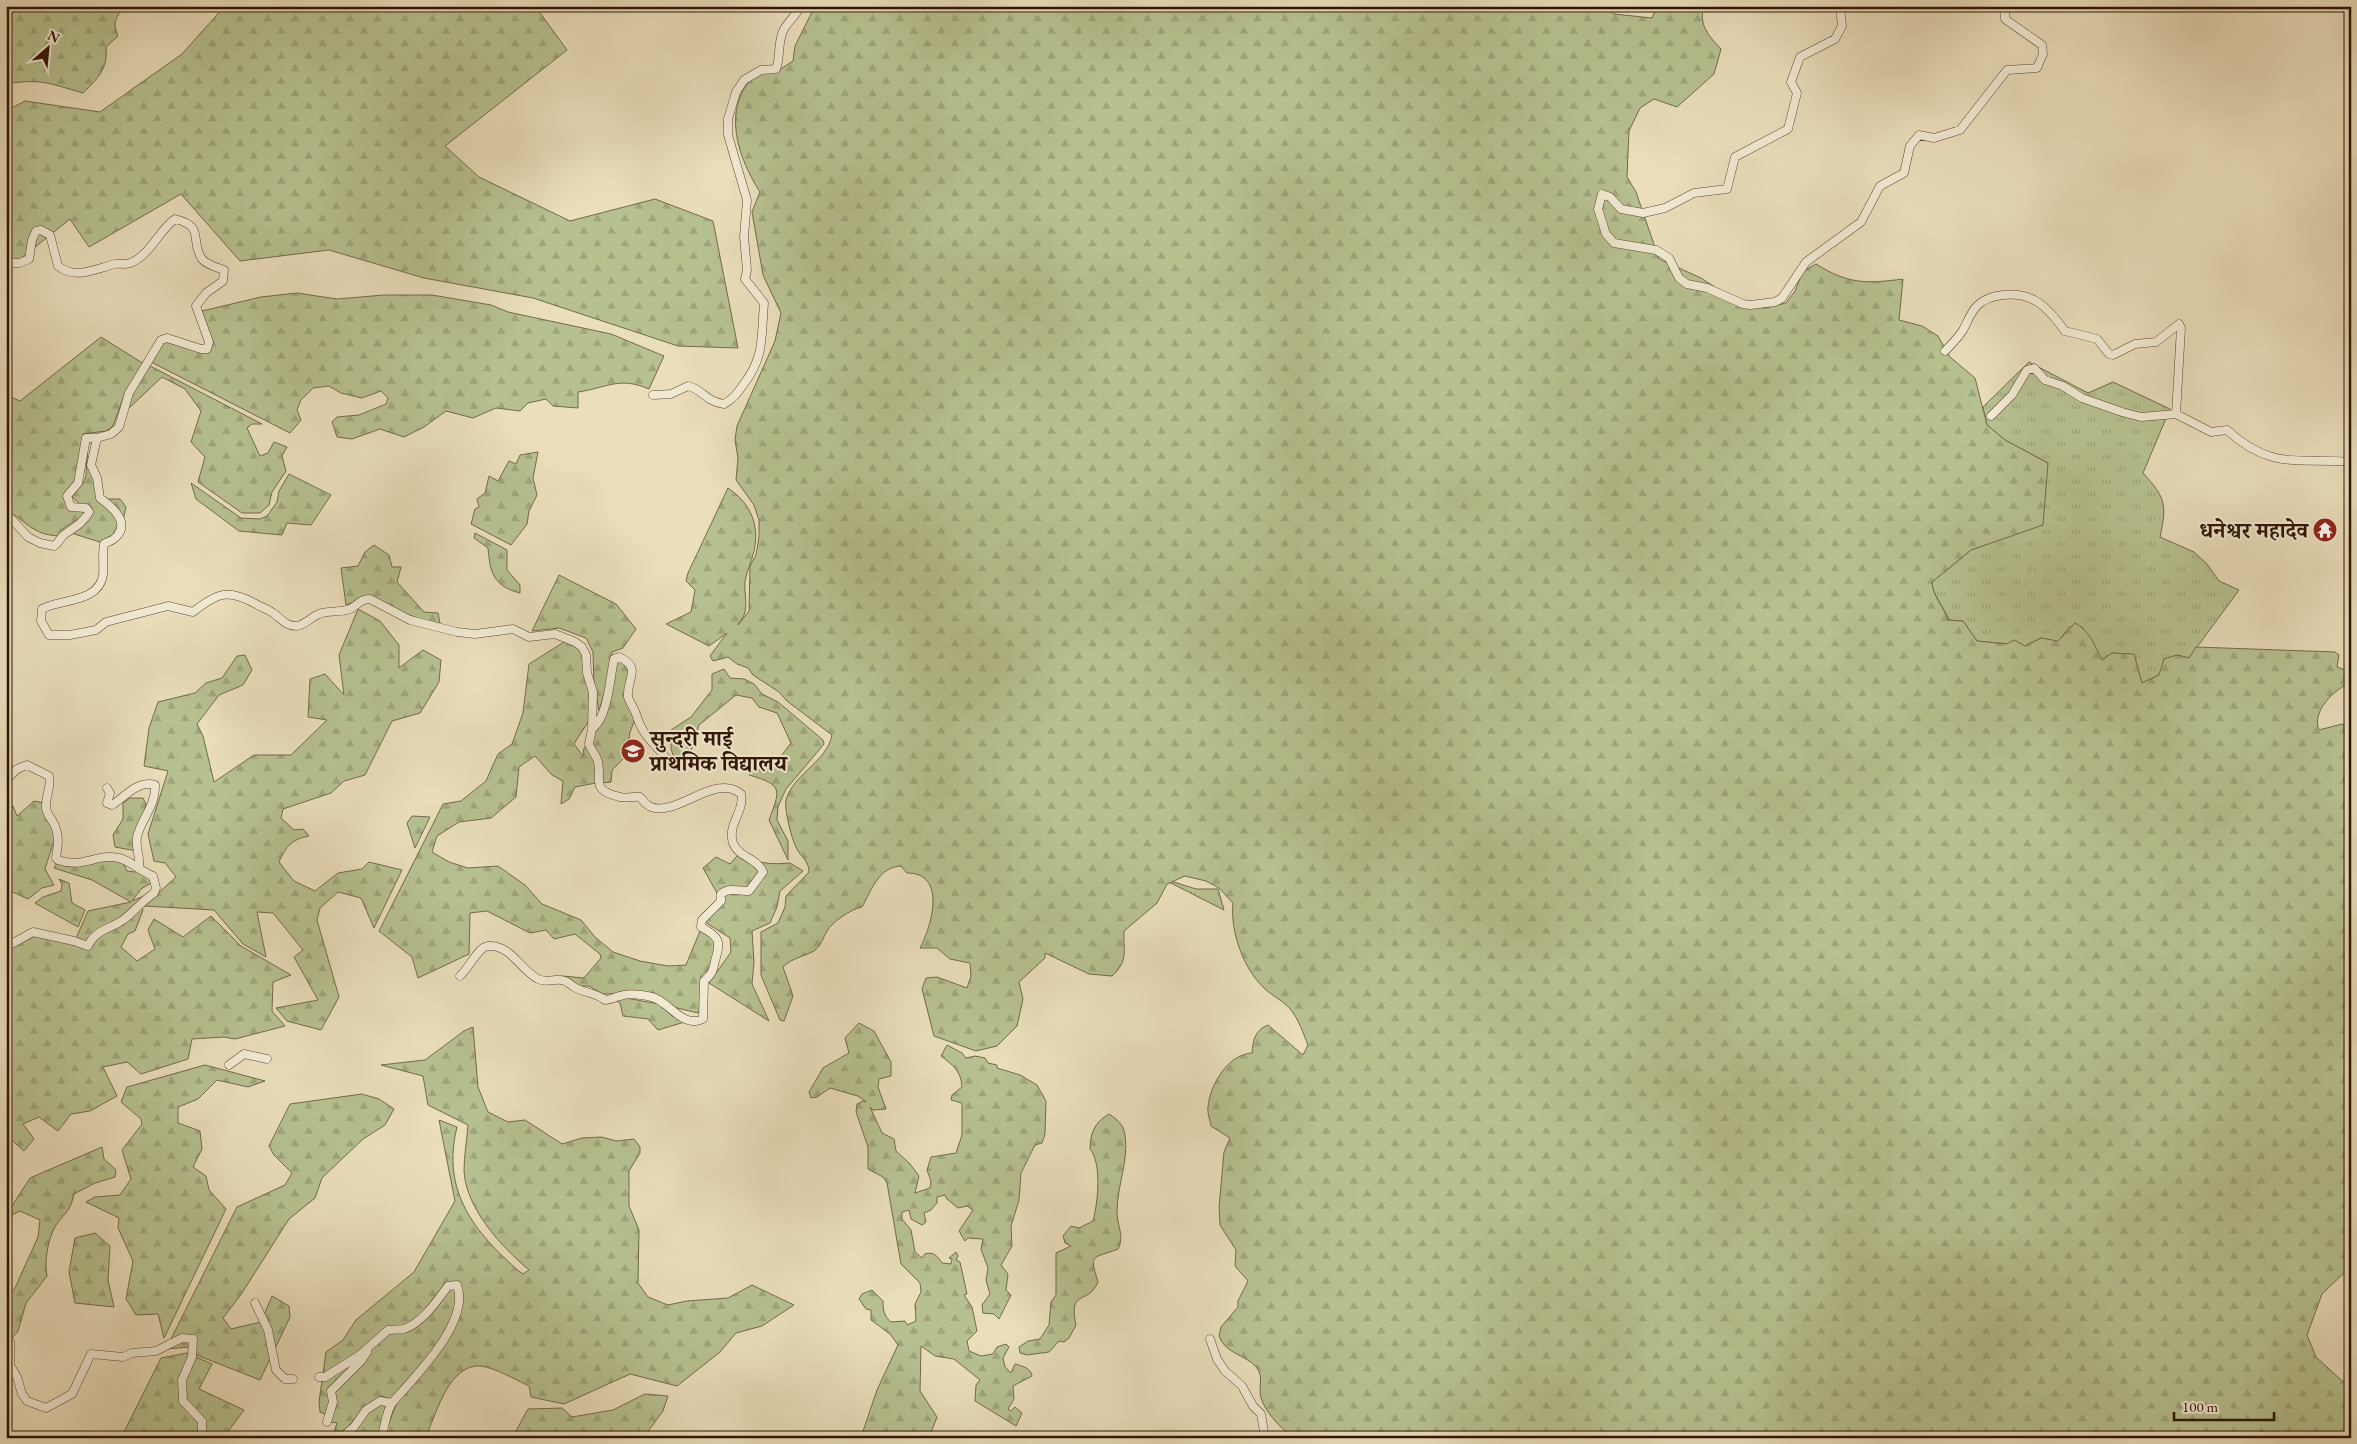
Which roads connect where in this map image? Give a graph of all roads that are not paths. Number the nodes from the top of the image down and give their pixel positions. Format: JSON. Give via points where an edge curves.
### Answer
{"nodes":[{"id":1,"x":801,"y":6,"type":"edge"},
{"id":2,"x":1840,"y":6,"type":"edge"},
{"id":3,"x":2005,"y":6,"type":"edge"},
{"id":4,"x":6,"y":263,"type":"edge"},
{"id":5,"x":1945,"y":351,"type":"dead end"},
{"id":6,"x":653,"y":395,"type":"dead end"},
{"id":7,"x":2176,"y":414,"type":"junction"},
{"id":8,"x":1990,"y":416,"type":"dead end"},
{"id":9,"x":97,"y":438,"type":"junction"},
{"id":10,"x":2351,"y":462,"type":"edge"},
{"id":11,"x":6,"y":513,"type":"edge"},
{"id":12,"x":592,"y":729,"type":"junction"},
{"id":13,"x":666,"y":758,"type":"dead end"},
{"id":14,"x":6,"y":780,"type":"edge"},
{"id":15,"x":107,"y":788,"type":"dead end"},
{"id":16,"x":139,"y":868,"type":"junction"},
{"id":17,"x":6,"y":947,"type":"edge"},
{"id":18,"x":460,"y":976,"type":"dead end"},
{"id":19,"x":267,"y":1059,"type":"dead end"},
{"id":20,"x":229,"y":1065,"type":"dead end"},
{"id":21,"x":255,"y":1302,"type":"dead end"},
{"id":22,"x":1210,"y":1339,"type":"dead end"},
{"id":23,"x":6,"y":1341,"type":"edge"},
{"id":24,"x":370,"y":1345,"type":"junction"},
{"id":25,"x":319,"y":1377,"type":"dead end"},
{"id":26,"x":294,"y":1379,"type":"dead end"},
{"id":27,"x":392,"y":1403,"type":"junction"},
{"id":28,"x":327,"y":1422,"type":"dead end"},
{"id":29,"x":202,"y":1438,"type":"edge"},
{"id":30,"x":341,"y":1438,"type":"edge"},
{"id":31,"x":381,"y":1438,"type":"edge"},
{"id":32,"x":1265,"y":1438,"type":"edge"}],
"edges":[{"from":1,"to":6,"type":"street","via":[[784,29],[776,69],[761,70],[744,80],[736,92],[728,120],[728,135],[747,200],[745,279],[764,303],[761,352],[754,372],[735,398],[724,404],[706,399],[700,391],[688,386],[671,394]]},
{"from":2,"to":3,"type":"street","via":[[1842,26],[1835,39],[1800,57],[1791,82],[1797,93],[1788,129],[1735,157],[1727,189],[1694,193],[1664,208],[1643,213],[1621,209],[1610,197],[1602,194],[1598,209],[1614,244],[1644,247],[1664,254],[1686,284],[1707,288],[1743,304],[1775,302],[1782,298],[1806,262],[1861,222],[1880,186],[1904,173],[1910,146],[1919,135],[1934,138],[1960,130],[2007,70],[2037,68],[2043,54],[2042,45],[2005,19]]},
{"from":4,"to":9,"type":"street","via":[[20,263],[28,259],[36,231],[41,230],[50,235],[58,266],[71,273],[130,263],[175,219],[188,222],[196,231],[202,259],[224,270],[223,281],[206,293],[196,306],[209,342],[207,349],[166,338],[161,340],[129,393],[119,427],[111,434]]},
{"from":5,"to":7,"type":"street","via":[[1976,307],[1990,297],[2000,295],[2024,294],[2035,299],[2054,314],[2065,330],[2097,338],[2113,355],[2135,344],[2156,342],[2179,324]]},
{"from":7,"to":8,"type":"street","via":[[2141,417],[2122,412],[2082,398],[2045,380],[2031,368],[2012,395]]},
{"from":7,"to":10,"type":"street","via":[[2212,432],[2227,430],[2240,441],[2278,459]]},
{"from":9,"to":11,"type":"street","via":[[86,438],[78,483],[67,496],[71,507],[86,508],[89,512],[84,521],[64,535],[58,544],[40,543],[28,537]]},
{"from":9,"to":12,"type":"street","via":[[91,466],[97,478],[100,498],[118,514],[118,533],[104,544],[103,577],[94,590],[83,598],[42,609],[41,621],[49,635],[70,636],[96,630],[106,622],[168,606],[193,612],[221,595],[239,595],[294,626],[300,626],[321,613],[348,610],[363,599],[370,599],[410,620],[457,632],[475,634],[513,629],[529,637],[555,634],[575,642],[586,654],[593,694]]},
{"from":12,"to":13,"type":"street","via":[[603,714],[614,659],[619,657],[633,672],[628,696],[638,723]]},
{"from":12,"to":18,"type":"street","via":[[589,744],[598,763],[598,783],[610,794],[621,798],[640,797],[647,805],[656,808],[679,805],[707,792],[729,789],[741,794],[742,801],[731,828],[734,845],[760,865],[763,872],[749,891],[725,891],[702,920],[701,927],[714,933],[719,950],[714,969],[704,981],[703,1019],[692,1020],[674,1014],[653,997],[627,994],[605,1000],[564,980],[546,982],[504,950],[491,946],[482,948]]},
{"from":14,"to":16,"type":"street","via":[[17,769],[27,766],[49,776],[46,806],[58,835],[58,860],[78,864],[109,857]]},
{"from":15,"to":16,"type":"street","via":[[110,793],[107,803],[112,805],[139,786],[155,785],[153,802],[137,835]]},
{"from":16,"to":17,"type":"street","via":[[153,876],[154,893],[125,918],[102,930],[88,946],[33,932]]},
{"from":19,"to":20,"type":"street","via":[[244,1054]]},
{"from":21,"to":26,"type":"street","via":[[268,1330],[276,1370],[285,1379]]},
{"from":22,"to":32,"type":"street","via":[[1225,1371],[1242,1386],[1261,1414]]},
{"from":23,"to":29,"type":"street","via":[[10,1342],[10,1365],[22,1394],[27,1401],[46,1408],[72,1394],[91,1354],[123,1357],[156,1351],[182,1338],[193,1339],[192,1357],[182,1380],[183,1401],[202,1421]]},
{"from":24,"to":25,"type":"street","via":[[326,1377]]},
{"from":24,"to":27,"type":"street","via":[[388,1330],[404,1329],[414,1323],[435,1304],[448,1286],[457,1286],[459,1306],[451,1325],[425,1366]]},
{"from":24,"to":28,"type":"street","via":[[361,1361],[331,1391],[334,1402]]},
{"from":27,"to":30,"type":"street","via":[[380,1400],[366,1410]]},
{"from":27,"to":31,"type":"street"}]}
